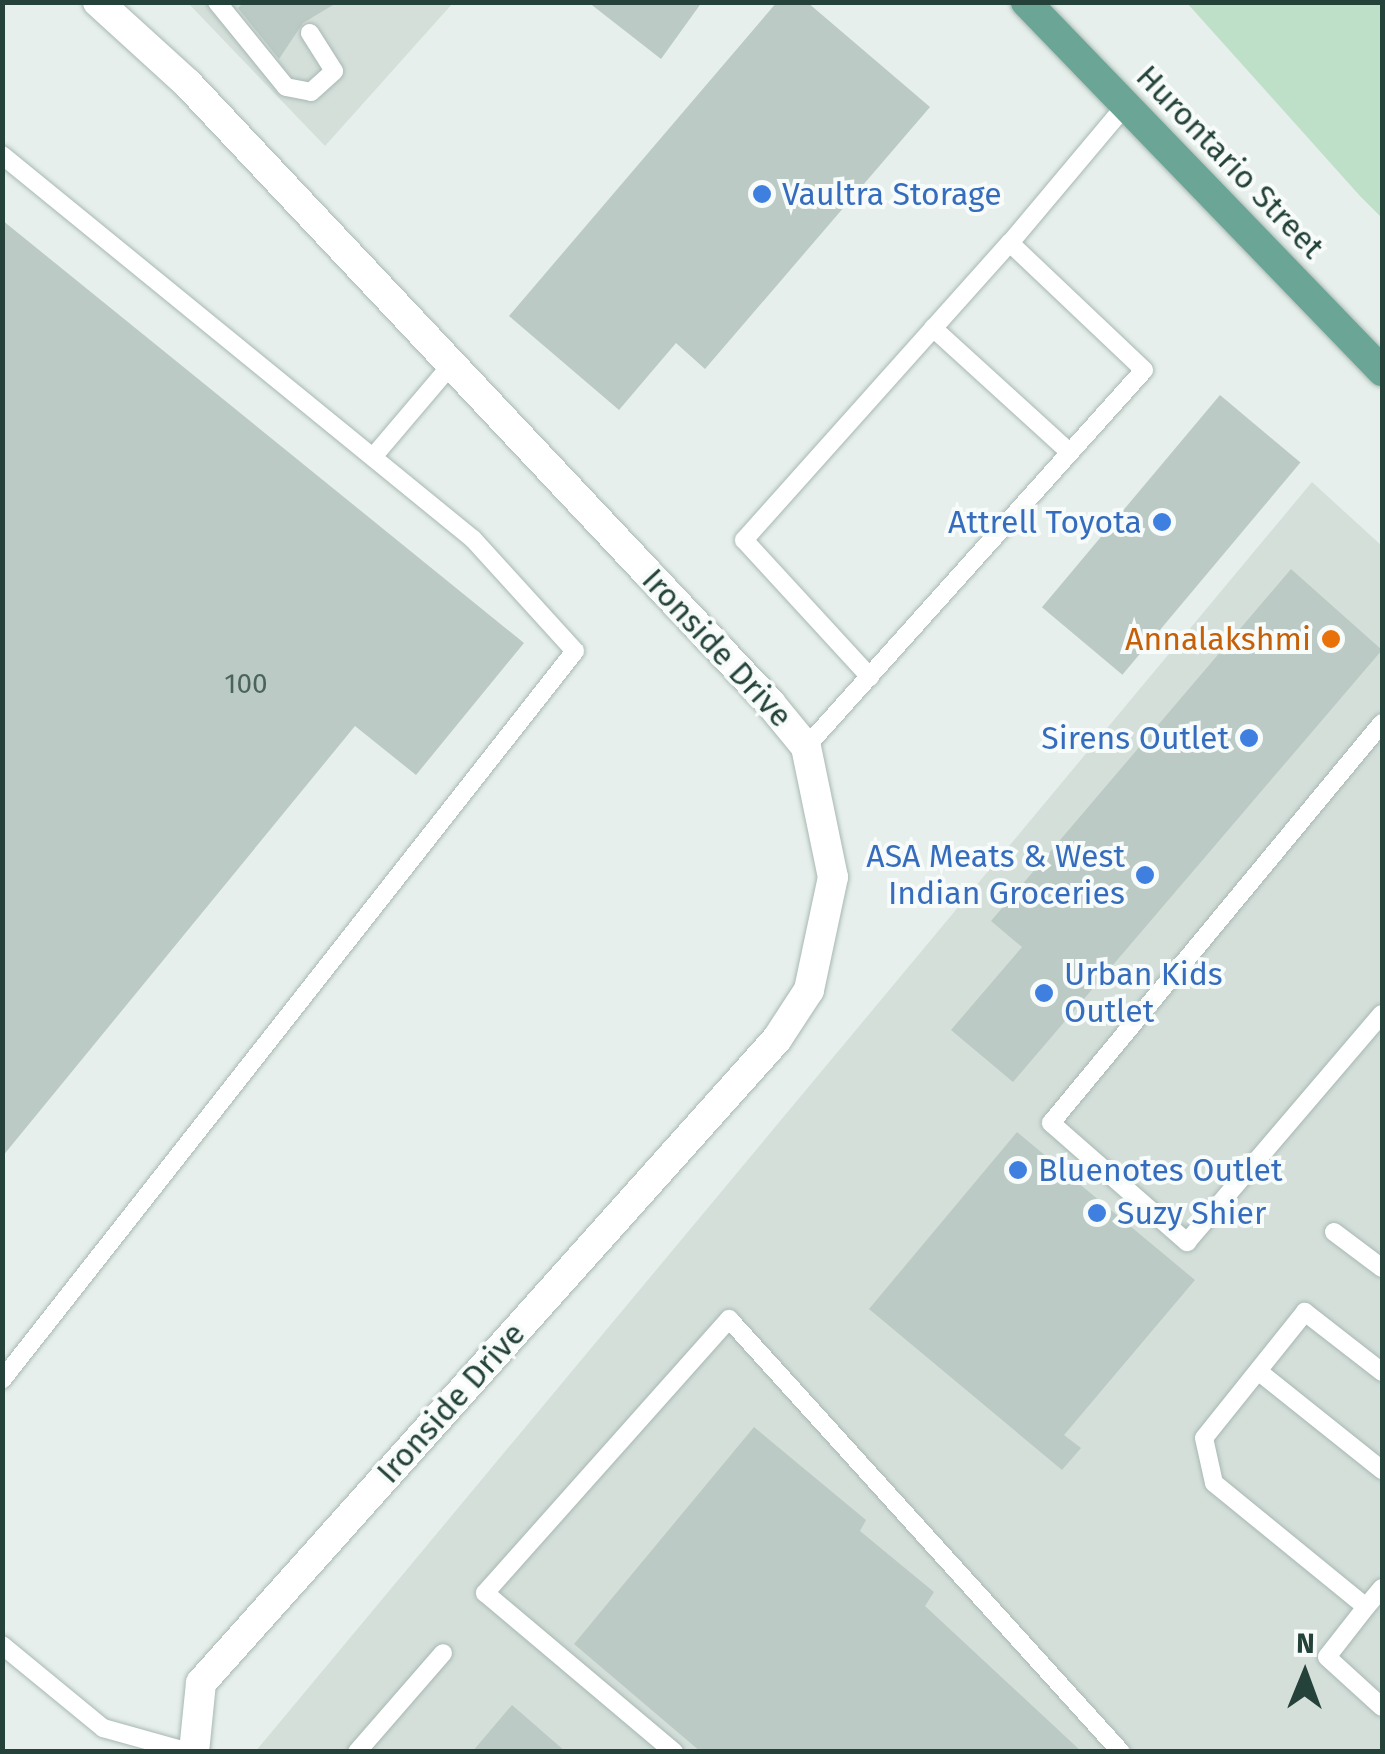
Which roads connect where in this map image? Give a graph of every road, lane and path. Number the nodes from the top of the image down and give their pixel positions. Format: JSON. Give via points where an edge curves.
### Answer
{"nodes":[{"id":1,"x":98,"y":2,"type":"edge"},
{"id":2,"x":217,"y":2,"type":"edge"},
{"id":3,"x":1026,"y":2,"type":"edge"},
{"id":4,"x":310,"y":34,"type":"dead end"},
{"id":5,"x":1126,"y":106,"type":"junction"},
{"id":6,"x":2,"y":155,"type":"edge"},
{"id":7,"x":1010,"y":242,"type":"junction"},
{"id":8,"x":933,"y":328,"type":"junction"},
{"id":9,"x":451,"y":365,"type":"junction"},
{"id":10,"x":1382,"y":370,"type":"edge"},
{"id":11,"x":1067,"y":450,"type":"junction"},
{"id":12,"x":373,"y":457,"type":"junction"},
{"id":13,"x":870,"y":677,"type":"junction"},
{"id":14,"x":1382,"y":723,"type":"edge"},
{"id":15,"x":806,"y":747,"type":"junction"},
{"id":16,"x":1382,"y":1014,"type":"edge"},
{"id":17,"x":1334,"y":1232,"type":"dead end"},
{"id":18,"x":1382,"y":1268,"type":"edge"},
{"id":19,"x":1258,"y":1371,"type":"junction"},
{"id":20,"x":1382,"y":1372,"type":"edge"},
{"id":21,"x":2,"y":1380,"type":"edge"},
{"id":22,"x":1382,"y":1470,"type":"edge"},
{"id":23,"x":1382,"y":1588,"type":"edge"},
{"id":24,"x":1366,"y":1607,"type":"junction"},
{"id":25,"x":2,"y":1645,"type":"edge"},
{"id":26,"x":443,"y":1653,"type":"dead end"},
{"id":27,"x":1382,"y":1706,"type":"edge"},
{"id":28,"x":192,"y":1752,"type":"edge"},
{"id":29,"x":358,"y":1752,"type":"edge"},
{"id":30,"x":674,"y":1752,"type":"edge"},
{"id":31,"x":1121,"y":1752,"type":"edge"}],
"edges":[{"from":1,"to":9,"type":"street","name":"Ironside Drive","via":[[188,84]]},
{"from":2,"to":4,"type":"lane","via":[[286,87],[311,92],[334,71]]},
{"from":3,"to":5,"type":"main road","name":"Hurontario Street"},
{"from":5,"to":7,"type":"lane"},
{"from":5,"to":10,"type":"main road","name":"Hurontario Street"},
{"from":6,"to":12,"type":"lane"},
{"from":7,"to":8,"type":"lane"},
{"from":7,"to":11,"type":"lane","via":[[1144,370]]},
{"from":8,"to":11,"type":"lane"},
{"from":8,"to":13,"type":"lane","via":[[744,540]]},
{"from":9,"to":12,"type":"lane"},
{"from":9,"to":15,"type":"street","name":"Ironside Drive"},
{"from":11,"to":13,"type":"lane"},
{"from":12,"to":21,"type":"lane","via":[[473,539],[575,651]]},
{"from":13,"to":15,"type":"lane"},
{"from":14,"to":16,"type":"lane","via":[[1051,1123],[1187,1242]]},
{"from":15,"to":28,"type":"street","name":"Ironside Drive","via":[[833,877],[809,990],[777,1039],[201,1683]]},
{"from":17,"to":18,"type":"lane"},
{"from":19,"to":20,"type":"lane","via":[[1305,1312]]},
{"from":19,"to":22,"type":"lane"},
{"from":19,"to":24,"type":"lane","via":[[1204,1438],[1214,1483]]},
{"from":23,"to":24,"type":"lane"},
{"from":24,"to":27,"type":"lane","via":[[1326,1656]]},
{"from":25,"to":28,"type":"lane","via":[[102,1728]]},
{"from":26,"to":29,"type":"lane"},
{"from":30,"to":31,"type":"lane","via":[[485,1593],[729,1319]]}]}
